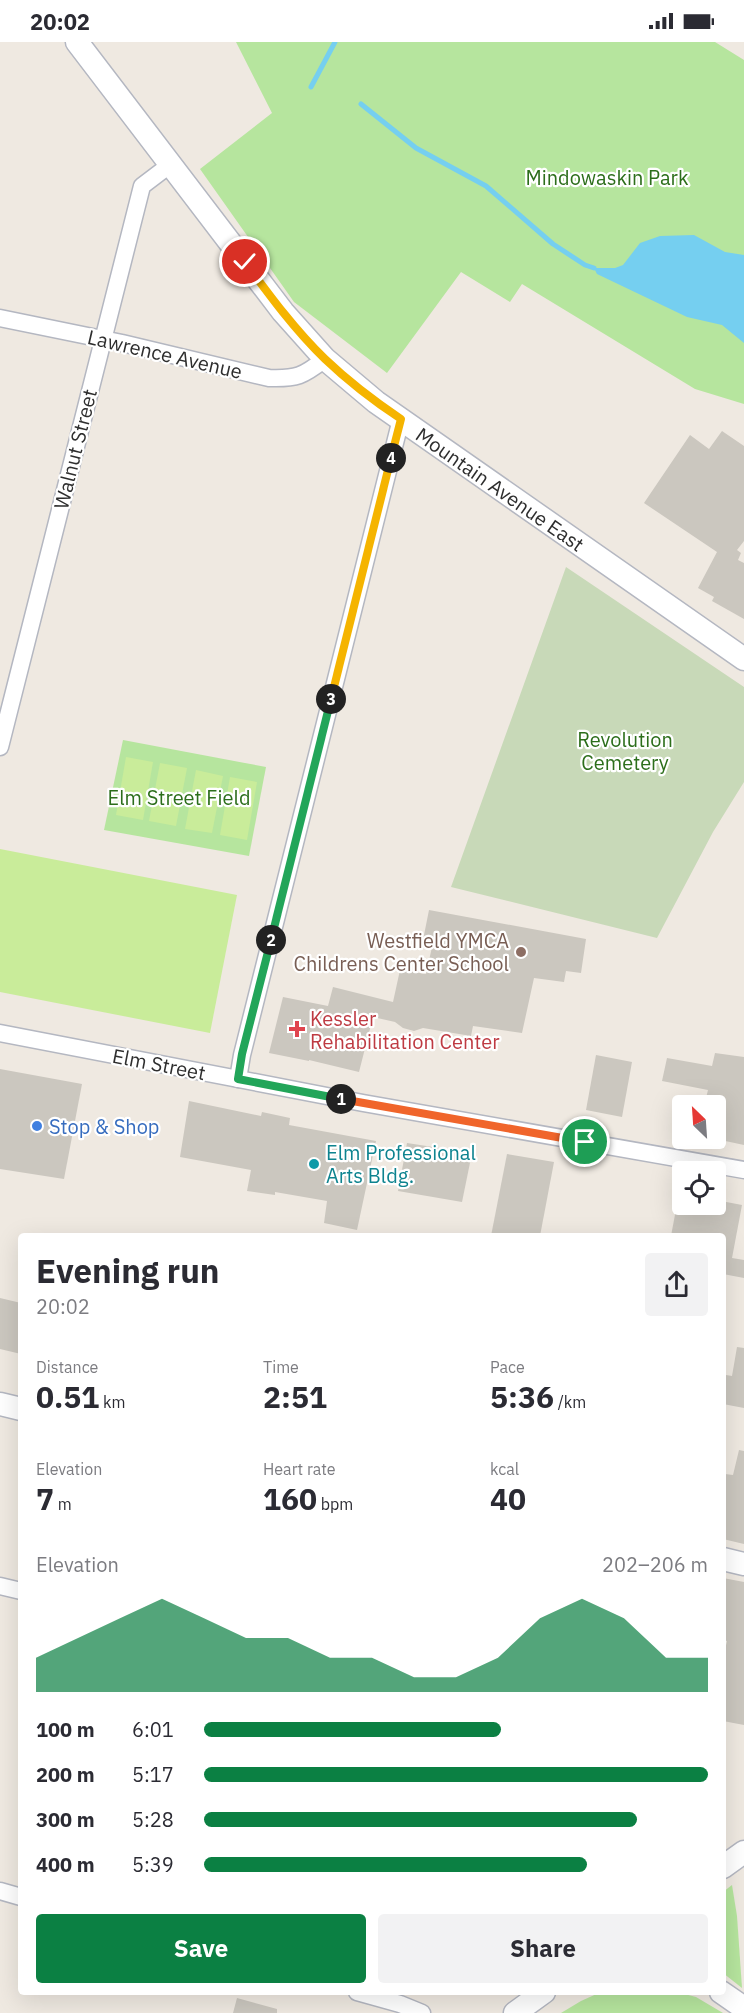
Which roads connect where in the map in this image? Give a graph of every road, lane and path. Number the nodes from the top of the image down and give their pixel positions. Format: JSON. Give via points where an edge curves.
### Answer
{"nodes":[{"id":1,"x":77,"y":42,"type":"edge"},
{"id":2,"x":171,"y":164,"type":"junction"},
{"id":3,"x":0,"y":318,"type":"edge"},
{"id":4,"x":103,"y":339,"type":"junction"},
{"id":5,"x":325,"y":359,"type":"junction"},
{"id":6,"x":401,"y":419,"type":"junction"},
{"id":7,"x":744,"y":659,"type":"edge"},
{"id":8,"x":0,"y":747,"type":"edge"},
{"id":9,"x":0,"y":1033,"type":"edge"},
{"id":10,"x":238,"y":1079,"type":"junction"},
{"id":11,"x":744,"y":1170,"type":"edge"},
{"id":12,"x":0,"y":1404,"type":"edge"},
{"id":13,"x":18,"y":1408,"type":"edge"},
{"id":14,"x":726,"y":1560,"type":"edge"},
{"id":15,"x":744,"y":1564,"type":"edge"},
{"id":16,"x":0,"y":1586,"type":"edge"},
{"id":17,"x":18,"y":1590,"type":"edge"},
{"id":18,"x":744,"y":1852,"type":"edge"},
{"id":19,"x":726,"y":1865,"type":"edge"},
{"id":20,"x":0,"y":1891,"type":"edge"},
{"id":21,"x":18,"y":1896,"type":"edge"},
{"id":22,"x":370,"y":1995,"type":"edge"},
{"id":23,"x":540,"y":1995,"type":"edge"},
{"id":24,"x":725,"y":1995,"type":"edge"},
{"id":25,"x":403,"y":2008,"type":"edge"},
{"id":26,"x":744,"y":2008,"type":"edge"},
{"id":27,"x":422,"y":2013,"type":"edge"},
{"id":28,"x":515,"y":2013,"type":"edge"}],
"edges":[{"from":1,"to":2,"type":"street","name":"Mountain Avenue East"},
{"from":2,"to":4,"type":"street","name":"Walnut Street","via":[[142,186]]},
{"from":2,"to":5,"type":"street","name":"Mountain Avenue East","via":[[283,312]]},
{"from":3,"to":4,"type":"street","name":"Lawrence Avenue"},
{"from":4,"to":5,"type":"street","name":"Lawrence Avenue","via":[[269,378],[290,378],[308,372]]},
{"from":4,"to":8,"type":"street","name":"Walnut Street"},
{"from":5,"to":6,"type":"street","name":"Mountain Avenue East"},
{"from":6,"to":7,"type":"street","name":"Mountain Avenue East"},
{"from":6,"to":10,"type":"street"},
{"from":9,"to":10,"type":"street","name":"Elm Street"},
{"from":10,"to":11,"type":"street","name":"Elm Street"},
{"from":12,"to":13,"type":"street"},
{"from":14,"to":15,"type":"street"},
{"from":16,"to":17,"type":"street"},
{"from":18,"to":19,"type":"street"},
{"from":20,"to":21,"type":"street"},
{"from":22,"to":25,"type":"street"},
{"from":23,"to":28,"type":"street"},
{"from":24,"to":26,"type":"street"},
{"from":25,"to":27,"type":"street"}]}
